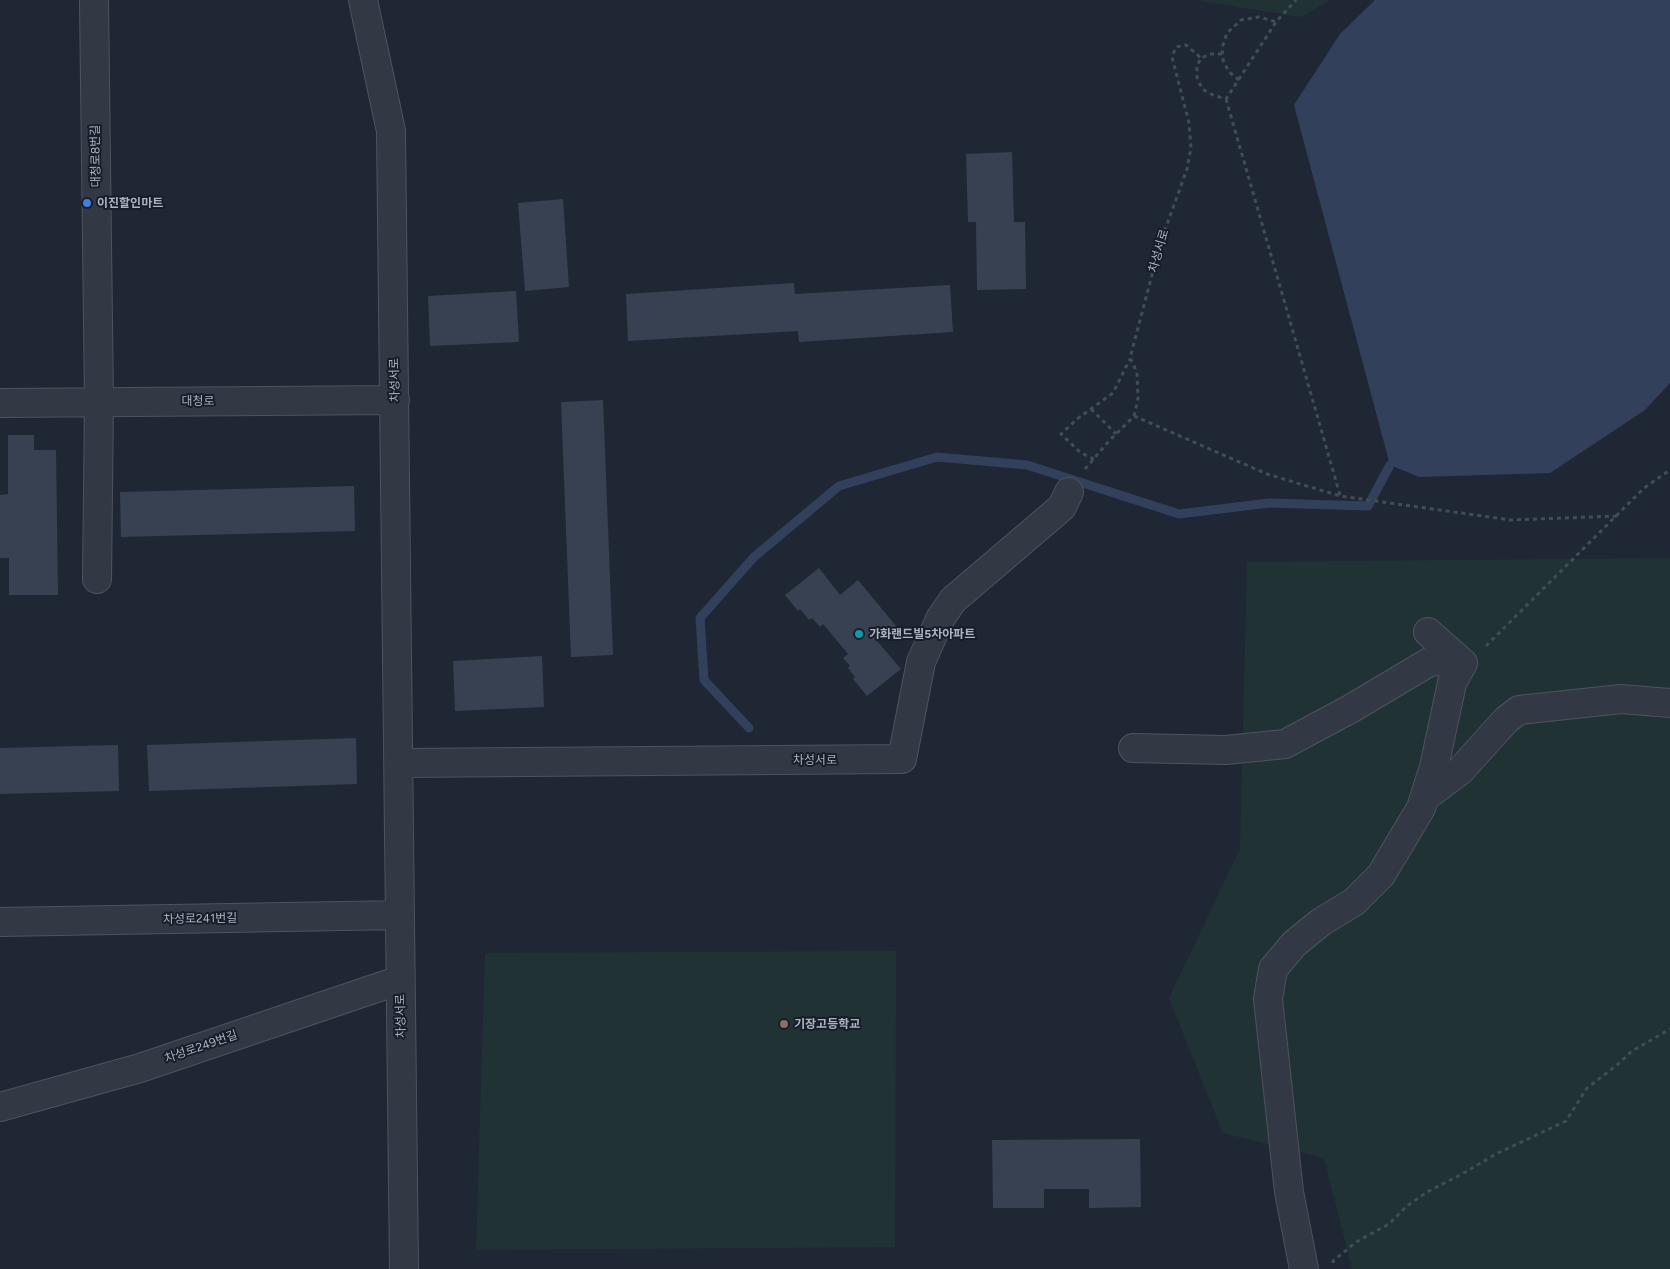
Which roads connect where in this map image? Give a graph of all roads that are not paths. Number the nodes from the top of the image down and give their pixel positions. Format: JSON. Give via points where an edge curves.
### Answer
{"nodes":[{"id":1,"x":94,"y":0,"type":"edge"},
{"id":2,"x":363,"y":0,"type":"edge"},
{"id":3,"x":395,"y":400,"type":"junction"},
{"id":4,"x":0,"y":402,"type":"edge"},
{"id":5,"x":99,"y":402,"type":"junction"},
{"id":6,"x":1069,"y":492,"type":"dead end"},
{"id":7,"x":97,"y":580,"type":"dead end"},
{"id":8,"x":1428,"y":632,"type":"dead end"},
{"id":9,"x":1463,"y":663,"type":"junction"},
{"id":10,"x":1670,"y":703,"type":"edge"},
{"id":11,"x":1133,"y":748,"type":"dead end"},
{"id":12,"x":399,"y":763,"type":"junction"},
{"id":13,"x":1425,"y":797,"type":"junction"},
{"id":14,"x":400,"y":916,"type":"junction"},
{"id":15,"x":0,"y":922,"type":"edge"},
{"id":16,"x":400,"y":980,"type":"junction"},
{"id":17,"x":0,"y":1107,"type":"edge"},
{"id":18,"x":404,"y":1269,"type":"edge"},
{"id":19,"x":1304,"y":1269,"type":"edge"}],
"edges":[{"from":1,"to":5,"type":"street","name":"대청로8번길"},
{"from":2,"to":3,"type":"street","name":"차성서로","via":[[391,131]]},
{"from":3,"to":5,"type":"street","name":"대청로"},
{"from":3,"to":12,"type":"street","name":"차성서로"},
{"from":4,"to":5,"type":"street","name":"대청로"},
{"from":5,"to":7,"type":"street","name":"대청로8번길"},
{"from":6,"to":12,"type":"street","name":"차성서로","via":[[1062,507],[953,600],[940,619],[921,662],[902,759]]},
{"from":8,"to":9,"type":"street"},
{"from":9,"to":11,"type":"street","via":[[1432,661],[1285,744],[1226,750]]},
{"from":9,"to":13,"type":"street","via":[[1452,683]]},
{"from":10,"to":13,"type":"street","via":[[1621,699],[1519,710],[1460,771]]},
{"from":12,"to":14,"type":"street","name":"차성서로"},
{"from":13,"to":19,"type":"street","via":[[1381,875],[1354,902],[1321,922],[1294,944],[1273,969],[1268,999],[1289,1192]]},
{"from":14,"to":15,"type":"street","name":"차성로241번길"},
{"from":14,"to":16,"type":"street","name":"차성서로"},
{"from":16,"to":17,"type":"street","name":"차성로249번길","via":[[140,1068]]},
{"from":16,"to":18,"type":"street","name":"차성서로"}]}
